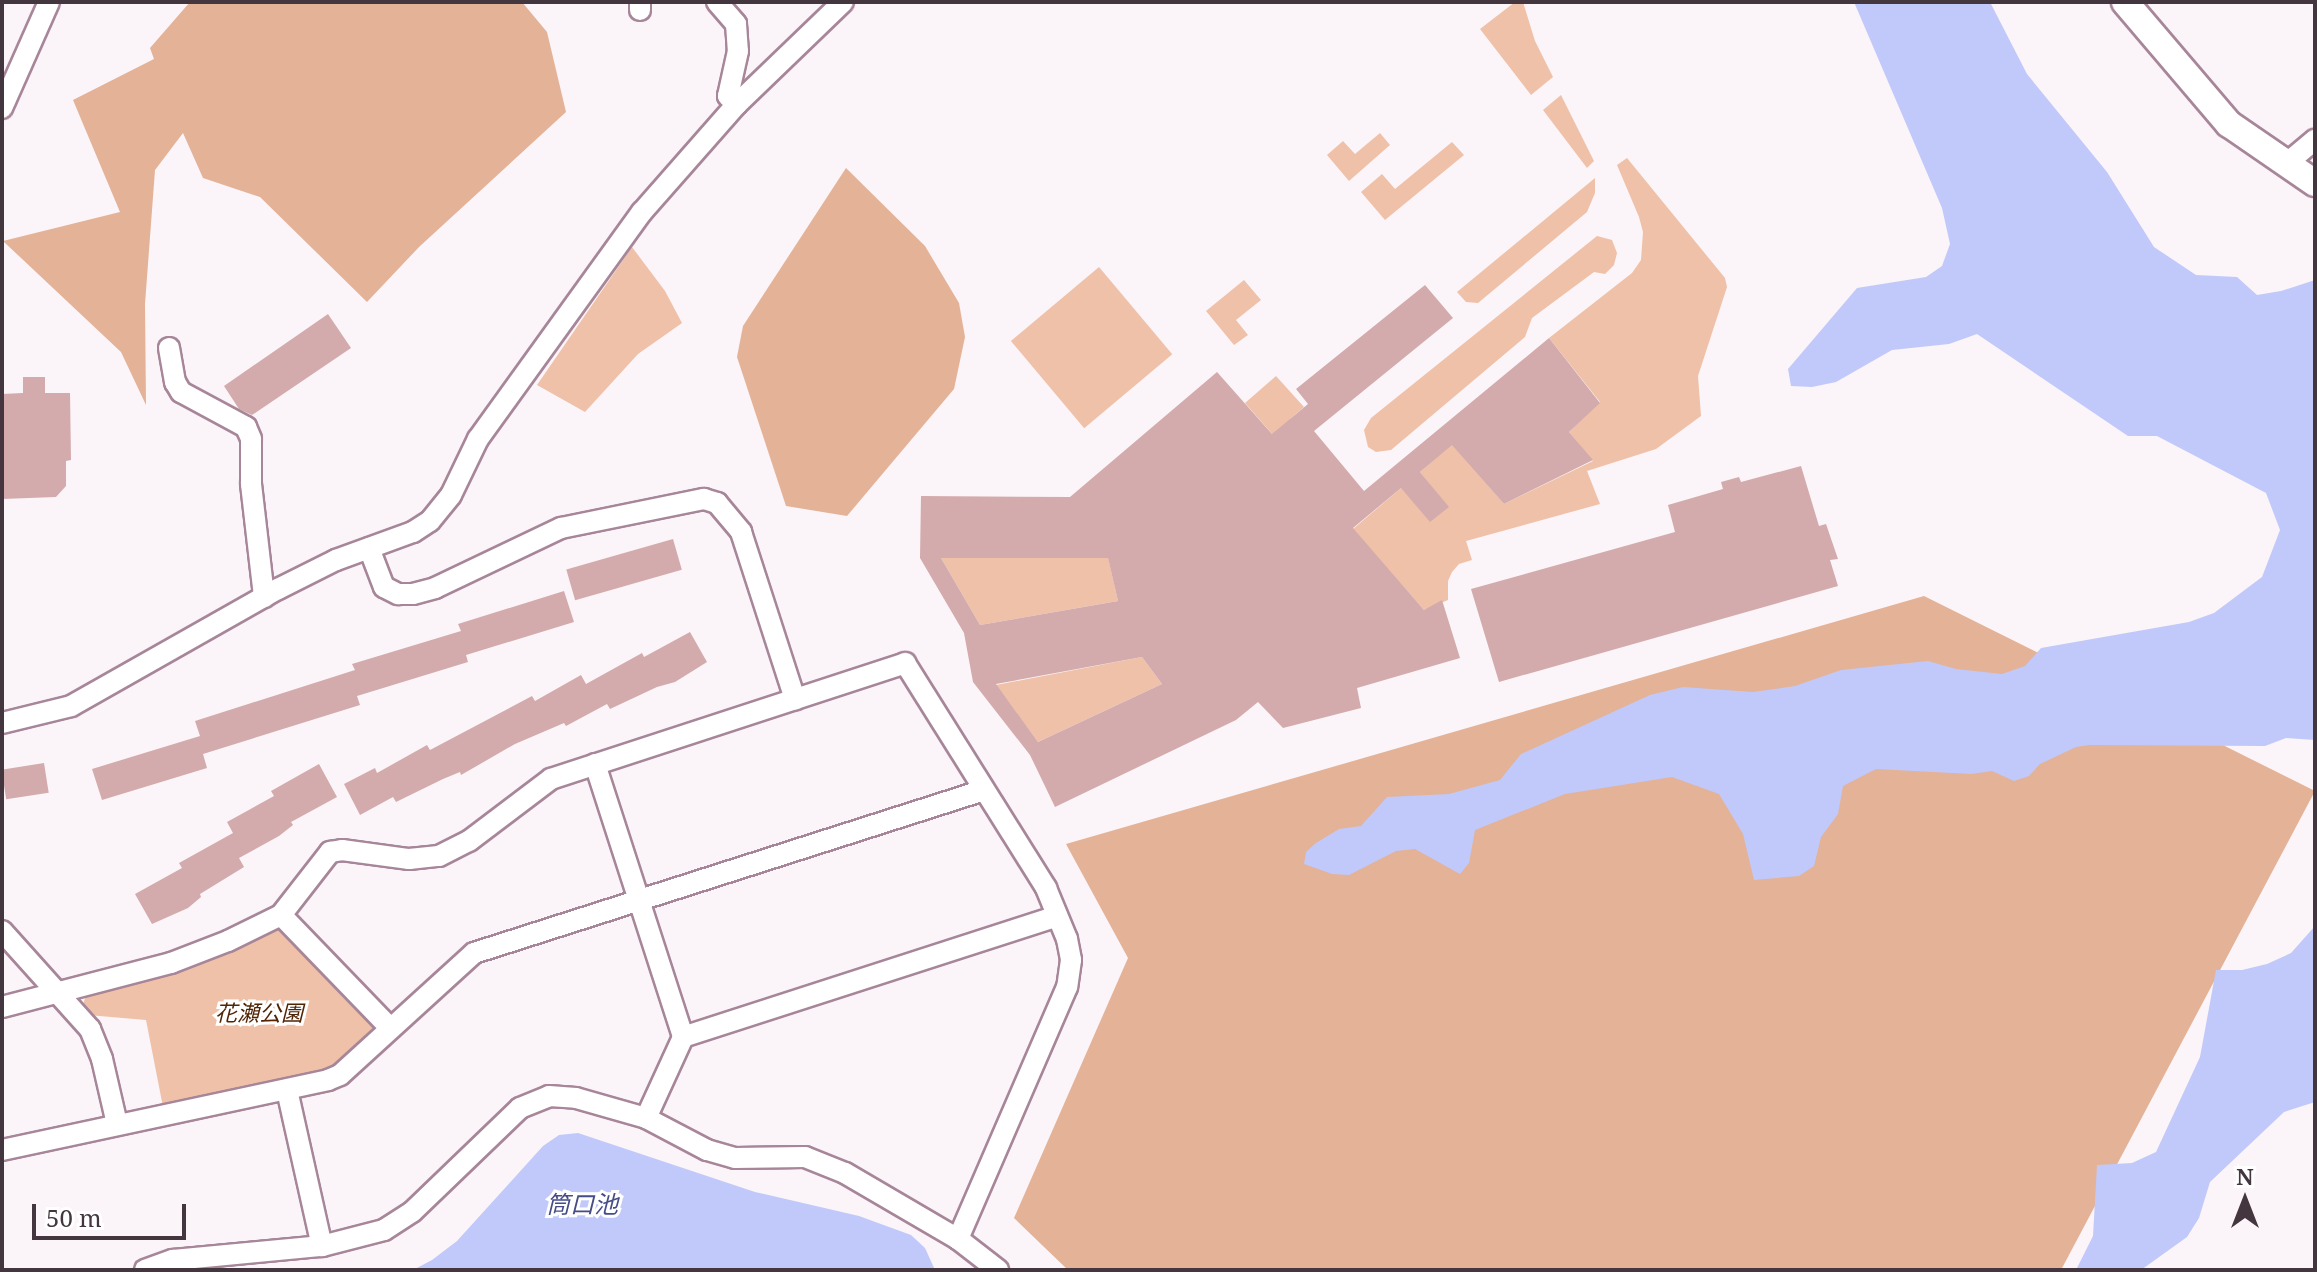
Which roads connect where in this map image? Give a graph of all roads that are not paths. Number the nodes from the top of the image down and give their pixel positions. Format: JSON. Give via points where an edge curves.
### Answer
{"nodes":[{"id":1,"x":49,"y":2,"type":"edge"},
{"id":2,"x":717,"y":2,"type":"edge"},
{"id":3,"x":843,"y":2,"type":"edge"},
{"id":4,"x":2125,"y":2,"type":"edge"},
{"id":5,"x":737,"y":104,"type":"junction"},
{"id":6,"x":2,"y":108,"type":"edge"},
{"id":7,"x":2315,"y":140,"type":"edge"},
{"id":8,"x":2286,"y":164,"type":"junction"},
{"id":9,"x":2315,"y":183,"type":"edge"},
{"id":10,"x":169,"y":348,"type":"dead end"},
{"id":11,"x":369,"y":548,"type":"junction"},
{"id":12,"x":264,"y":597,"type":"junction"},
{"id":13,"x":795,"y":699,"type":"junction"},
{"id":14,"x":2,"y":723,"type":"edge"},
{"id":15,"x":595,"y":764,"type":"junction"},
{"id":16,"x":984,"y":790,"type":"junction"},
{"id":17,"x":641,"y":900,"type":"junction"},
{"id":18,"x":281,"y":915,"type":"junction"},
{"id":19,"x":1057,"y":916,"type":"junction"},
{"id":20,"x":2,"y":931,"type":"edge"},
{"id":21,"x":58,"y":995,"type":"junction"},
{"id":22,"x":2,"y":1007,"type":"edge"},
{"id":23,"x":389,"y":1027,"type":"junction"},
{"id":24,"x":683,"y":1037,"type":"junction"},
{"id":25,"x":287,"y":1090,"type":"junction"},
{"id":26,"x":646,"y":1118,"type":"junction"},
{"id":27,"x":117,"y":1124,"type":"junction"},
{"id":28,"x":2,"y":1150,"type":"edge"},
{"id":29,"x":958,"y":1239,"type":"junction"},
{"id":30,"x":322,"y":1246,"type":"junction"},
{"id":31,"x":145,"y":1270,"type":"edge"},
{"id":32,"x":998,"y":1270,"type":"edge"}],
"edges":[{"from":1,"to":6,"type":"street"},
{"from":2,"to":5,"type":"street","via":[[736,24],[738,51],[728,96]]},
{"from":3,"to":5,"type":"street"},
{"from":4,"to":8,"type":"street","via":[[2229,124]]},
{"from":5,"to":11,"type":"street","via":[[642,212],[478,439],[441,510],[413,532]]},
{"from":7,"to":8,"type":"street"},
{"from":8,"to":9,"type":"street"},
{"from":10,"to":12,"type":"street","via":[[181,392],[246,427],[251,439]]},
{"from":11,"to":12,"type":"street"},
{"from":11,"to":13,"type":"street","via":[[384,587],[413,594],[561,528],[704,499],[717,503],[741,532]]},
{"from":12,"to":14,"type":"street","via":[[71,706]]},
{"from":13,"to":15,"type":"street"},
{"from":13,"to":16,"type":"street","via":[[905,663]]},
{"from":15,"to":17,"type":"street"},
{"from":15,"to":18,"type":"street","via":[[551,779],[469,841],[439,856],[409,859],[330,852]]},
{"from":16,"to":17,"type":"street"},
{"from":16,"to":19,"type":"street","via":[[1046,888]]},
{"from":17,"to":23,"type":"street","via":[[474,953]]},
{"from":17,"to":24,"type":"street"},
{"from":18,"to":21,"type":"street","via":[[171,963]]},
{"from":18,"to":23,"type":"street"},
{"from":19,"to":24,"type":"street"},
{"from":19,"to":29,"type":"street","via":[[1071,960],[1067,987]]},
{"from":20,"to":21,"type":"street"},
{"from":21,"to":22,"type":"street"},
{"from":21,"to":27,"type":"street","via":[[97,1043]]},
{"from":23,"to":25,"type":"street","via":[[340,1075]]},
{"from":24,"to":26,"type":"street"},
{"from":25,"to":27,"type":"street"},
{"from":25,"to":30,"type":"street"},
{"from":26,"to":29,"type":"street","via":[[707,1150],[735,1158],[805,1157],[845,1173]]},
{"from":26,"to":30,"type":"street","via":[[576,1098],[549,1096],[520,1108],[412,1212],[384,1230]]},
{"from":27,"to":28,"type":"street"},
{"from":29,"to":32,"type":"street"},
{"from":30,"to":31,"type":"street","via":[[173,1260]]}]}
